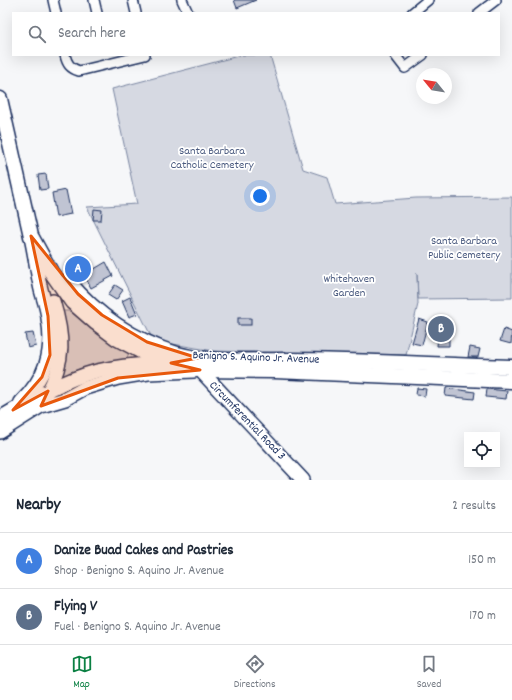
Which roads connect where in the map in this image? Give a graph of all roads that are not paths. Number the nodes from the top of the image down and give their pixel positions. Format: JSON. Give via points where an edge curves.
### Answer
{"nodes":[{"id":1,"x":53,"y":0,"type":"edge"},
{"id":2,"x":94,"y":0,"type":"edge"},
{"id":3,"x":133,"y":0,"type":"edge"},
{"id":4,"x":182,"y":0,"type":"edge"},
{"id":5,"x":428,"y":0,"type":"edge"},
{"id":6,"x":496,"y":0,"type":"edge"},
{"id":7,"x":56,"y":12,"type":"edge"},
{"id":8,"x":97,"y":12,"type":"edge"},
{"id":9,"x":136,"y":12,"type":"edge"},
{"id":10,"x":188,"y":12,"type":"edge"},
{"id":11,"x":413,"y":12,"type":"edge"},
{"id":12,"x":480,"y":12,"type":"edge"},
{"id":13,"x":65,"y":56,"type":"edge"},
{"id":14,"x":136,"y":56,"type":"edge"},
{"id":15,"x":396,"y":56,"type":"edge"},
{"id":16,"x":422,"y":56,"type":"edge"},
{"id":17,"x":107,"y":59,"type":"edge"},
{"id":18,"x":0,"y":99,"type":"edge"},
{"id":19,"x":31,"y":236,"type":"junction"},
{"id":20,"x":171,"y":363,"type":"junction"},
{"id":21,"x":199,"y":364,"type":"junction"},
{"id":22,"x":512,"y":367,"type":"edge"},
{"id":23,"x":512,"y":381,"type":"edge"},
{"id":24,"x":49,"y":390,"type":"junction"},
{"id":25,"x":41,"y":406,"type":"junction"},
{"id":26,"x":13,"y":410,"type":"junction"},
{"id":27,"x":0,"y":418,"type":"edge"},
{"id":28,"x":0,"y":432,"type":"edge"},
{"id":29,"x":303,"y":480,"type":"edge"}],
"edges":[{"from":1,"to":7,"type":"street"},
{"from":2,"to":8,"type":"street"},
{"from":3,"to":9,"type":"street"},
{"from":4,"to":10,"type":"street"},
{"from":5,"to":11,"type":"street"},
{"from":6,"to":12,"type":"street"},
{"from":13,"to":17,"type":"street","via":[[67,63],[79,71]]},
{"from":14,"to":17,"type":"street"},
{"from":15,"to":16,"type":"street","via":[[405,68]]},
{"from":18,"to":19,"type":"main road"},
{"from":19,"to":20,"type":"main road","name":"Benigno S. Aquino Jr. Avenue","via":[[51,272],[72,302],[116,338],[144,353]]},
{"from":19,"to":21,"type":"main road","name":"Benigno S. Aquino Jr. Avenue","via":[[78,294],[102,315],[122,330]]},
{"from":19,"to":24,"type":"main road","via":[[62,335],[55,378]]},
{"from":19,"to":26,"type":"main road","via":[[48,316],[50,355],[42,377]]},
{"from":20,"to":21,"type":"main road","name":"Benigno S. Aquino Jr. Avenue"},
{"from":20,"to":24,"type":"main road","via":[[126,366],[96,372]]},
{"from":21,"to":22,"type":"main road","name":"Benigno S. Aquino Jr. Avenue","via":[[292,360]]},
{"from":21,"to":23,"type":"main road","name":"Benigno S. Aquino Jr. Avenue","via":[[275,371]]},
{"from":21,"to":25,"type":"main road","via":[[118,378],[84,388],[65,399]]},
{"from":21,"to":29,"type":"main road","name":"Circumferential Road 3"},
{"from":24,"to":25,"type":"main road"},
{"from":24,"to":26,"type":"main road"},
{"from":25,"to":28,"type":"main road"},
{"from":26,"to":27,"type":"main road"}]}
